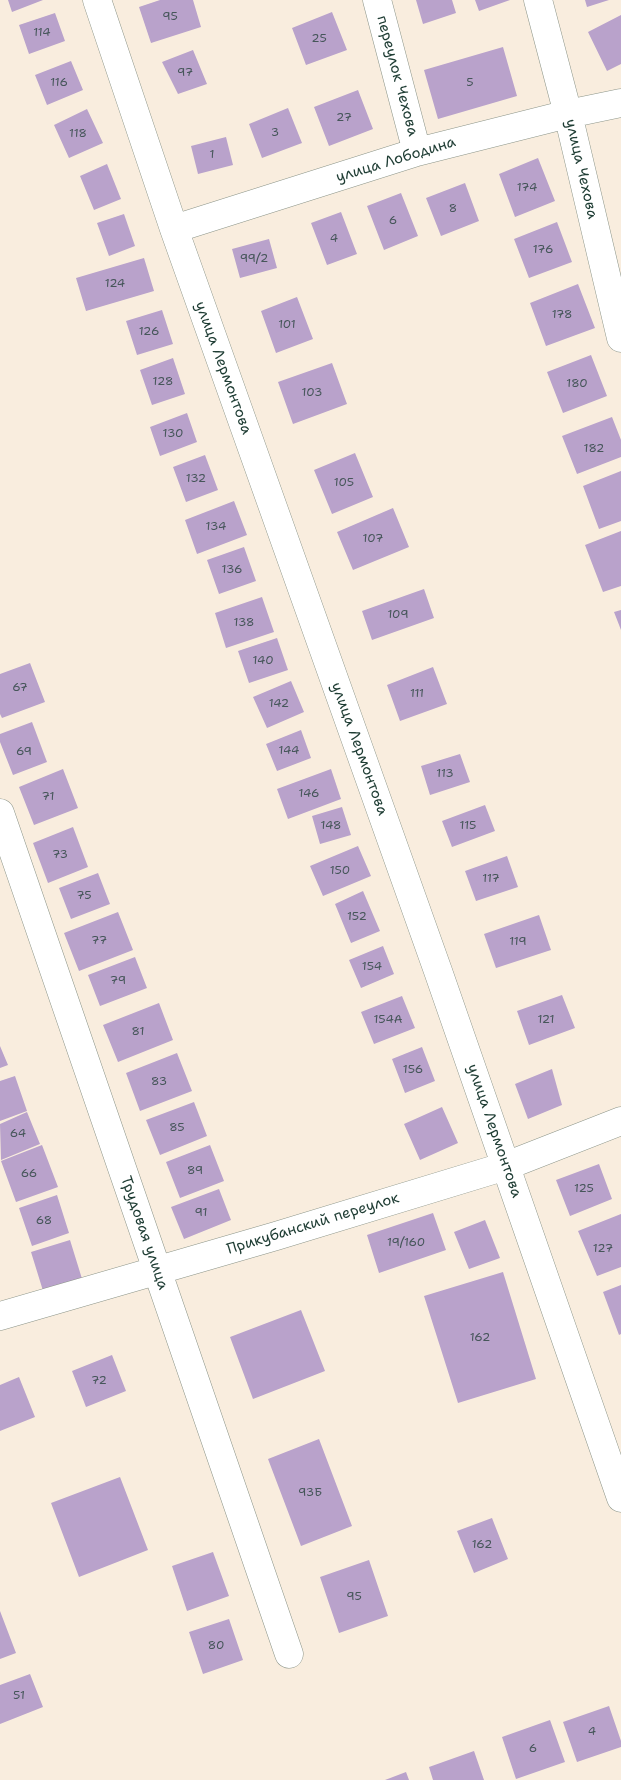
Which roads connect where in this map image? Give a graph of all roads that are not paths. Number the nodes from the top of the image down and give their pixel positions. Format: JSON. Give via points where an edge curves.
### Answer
{"nodes":[{"id":1,"x":97,"y":0,"type":"edge"},
{"id":2,"x":377,"y":0,"type":"edge"},
{"id":3,"x":538,"y":0,"type":"edge"},
{"id":4,"x":621,"y":103,"type":"edge"},
{"id":5,"x":568,"y":114,"type":"junction"},
{"id":6,"x":417,"y":152,"type":"junction"},
{"id":7,"x":174,"y":229,"type":"junction"},
{"id":8,"x":621,"y":338,"type":"edge"},
{"id":9,"x":0,"y":813,"type":"edge"},
{"id":10,"x":621,"y":1120,"type":"edge"},
{"id":11,"x":506,"y":1166,"type":"junction"},
{"id":12,"x":157,"y":1271,"type":"junction"},
{"id":13,"x":0,"y":1316,"type":"edge"},
{"id":14,"x":621,"y":1498,"type":"edge"},
{"id":15,"x":289,"y":1654,"type":"dead end"}],
"edges":[{"from":1,"to":7,"type":"street","name":"улица Лермонтова"},
{"from":2,"to":6,"type":"street","name":"переулок Чехова"},
{"from":3,"to":5,"type":"street","name":"улица Чехова"},
{"from":4,"to":5,"type":"street","name":"улица Лободина"},
{"from":5,"to":6,"type":"street","name":"улица Лободина"},
{"from":5,"to":8,"type":"street","name":"улица Чехова"},
{"from":6,"to":7,"type":"street","name":"улица Лободина"},
{"from":7,"to":11,"type":"street","name":"улица Лермонтова"},
{"from":9,"to":12,"type":"street","name":"Трудовая улица"},
{"from":10,"to":11,"type":"street","name":"Прикубанский переулок"},
{"from":11,"to":12,"type":"street","name":"Прикубанский переулок"},
{"from":11,"to":14,"type":"street","name":"улица Лермонтова"},
{"from":12,"to":13,"type":"street","name":"Прикубанский переулок"},
{"from":12,"to":15,"type":"street","name":"Трудовая улица"}]}
